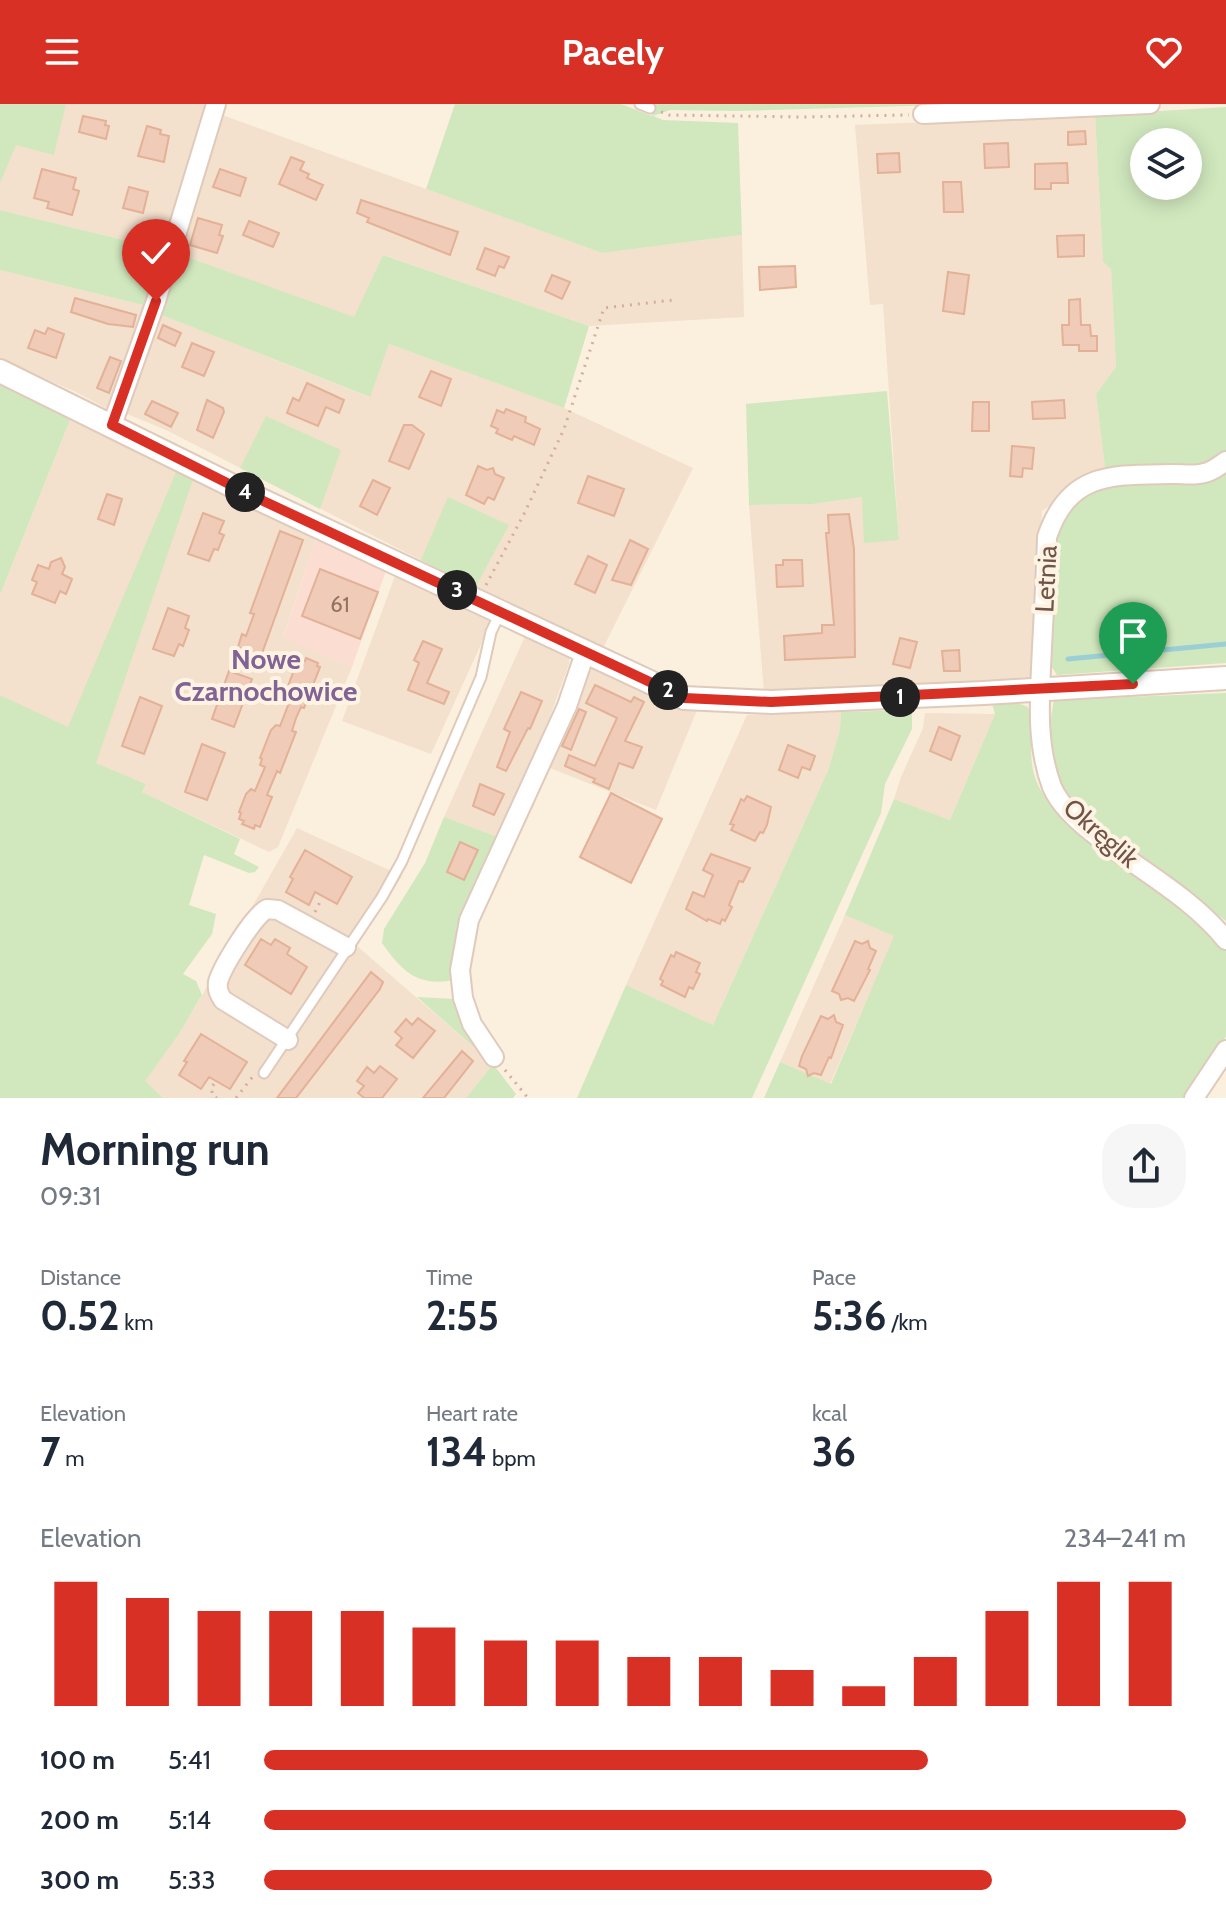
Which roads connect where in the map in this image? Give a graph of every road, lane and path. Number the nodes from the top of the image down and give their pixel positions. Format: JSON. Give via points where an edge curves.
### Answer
{"nodes":[{"id":1,"x":216,"y":104,"type":"edge"},
{"id":2,"x":1150,"y":104,"type":"edge"},
{"id":3,"x":645,"y":106,"type":"edge"},
{"id":4,"x":923,"y":114,"type":"joint"},
{"id":5,"x":673,"y":300,"type":"dead end"},
{"id":6,"x":0,"y":371,"type":"edge"},
{"id":7,"x":112,"y":425,"type":"junction"},
{"id":8,"x":1226,"y":461,"type":"edge"},
{"id":9,"x":478,"y":601,"type":"junction"},
{"id":10,"x":500,"y":613,"type":"junction"},
{"id":11,"x":585,"y":653,"type":"junction"},
{"id":12,"x":1226,"y":678,"type":"edge"},
{"id":13,"x":1040,"y":690,"type":"junction"},
{"id":14,"x":1226,"y":940,"type":"edge"},
{"id":15,"x":346,"y":947,"type":"junction"},
{"id":16,"x":288,"y":1040,"type":"junction"},
{"id":17,"x":1226,"y":1050,"type":"edge"},
{"id":18,"x":494,"y":1057,"type":"joint"},
{"id":19,"x":262,"y":1071,"type":"joint"},
{"id":20,"x":214,"y":1084,"type":"dead end"},
{"id":21,"x":217,"y":1098,"type":"edge"},
{"id":22,"x":236,"y":1098,"type":"edge"},
{"id":23,"x":528,"y":1098,"type":"edge"},
{"id":24,"x":1194,"y":1098,"type":"edge"}],
"edges":[{"from":1,"to":7,"type":"street"},
{"from":2,"to":4,"type":"street"},
{"from":3,"to":4,"type":"path","via":[[669,115]]},
{"from":5,"to":9,"type":"path","via":[[604,308],[564,429]]},
{"from":6,"to":7,"type":"street"},
{"from":7,"to":9,"type":"street"},
{"from":8,"to":13,"type":"street","name":"Letnia","via":[[1206,473],[1099,479],[1073,491],[1055,514],[1047,537]]},
{"from":9,"to":10,"type":"street"},
{"from":10,"to":11,"type":"street"},
{"from":10,"to":15,"type":"lane","via":[[481,677],[402,861]]},
{"from":11,"to":13,"type":"street","via":[[684,698],[771,702]]},
{"from":11,"to":18,"type":"street","via":[[567,706],[469,920],[463,945],[463,998],[472,1024]]},
{"from":12,"to":13,"type":"street"},
{"from":13,"to":14,"type":"street","name":"Okręglik","via":[[1040,741],[1053,789],[1069,811],[1188,902]]},
{"from":15,"to":16,"type":"lane"},
{"from":15,"to":16,"type":"street","via":[[278,910],[267,909],[256,918],[220,977],[218,990],[223,1000]]},
{"from":16,"to":19,"type":"lane"},
{"from":17,"to":24,"type":"street"},
{"from":18,"to":23,"type":"path"},
{"from":19,"to":22,"type":"path"},
{"from":20,"to":21,"type":"path"}]}
